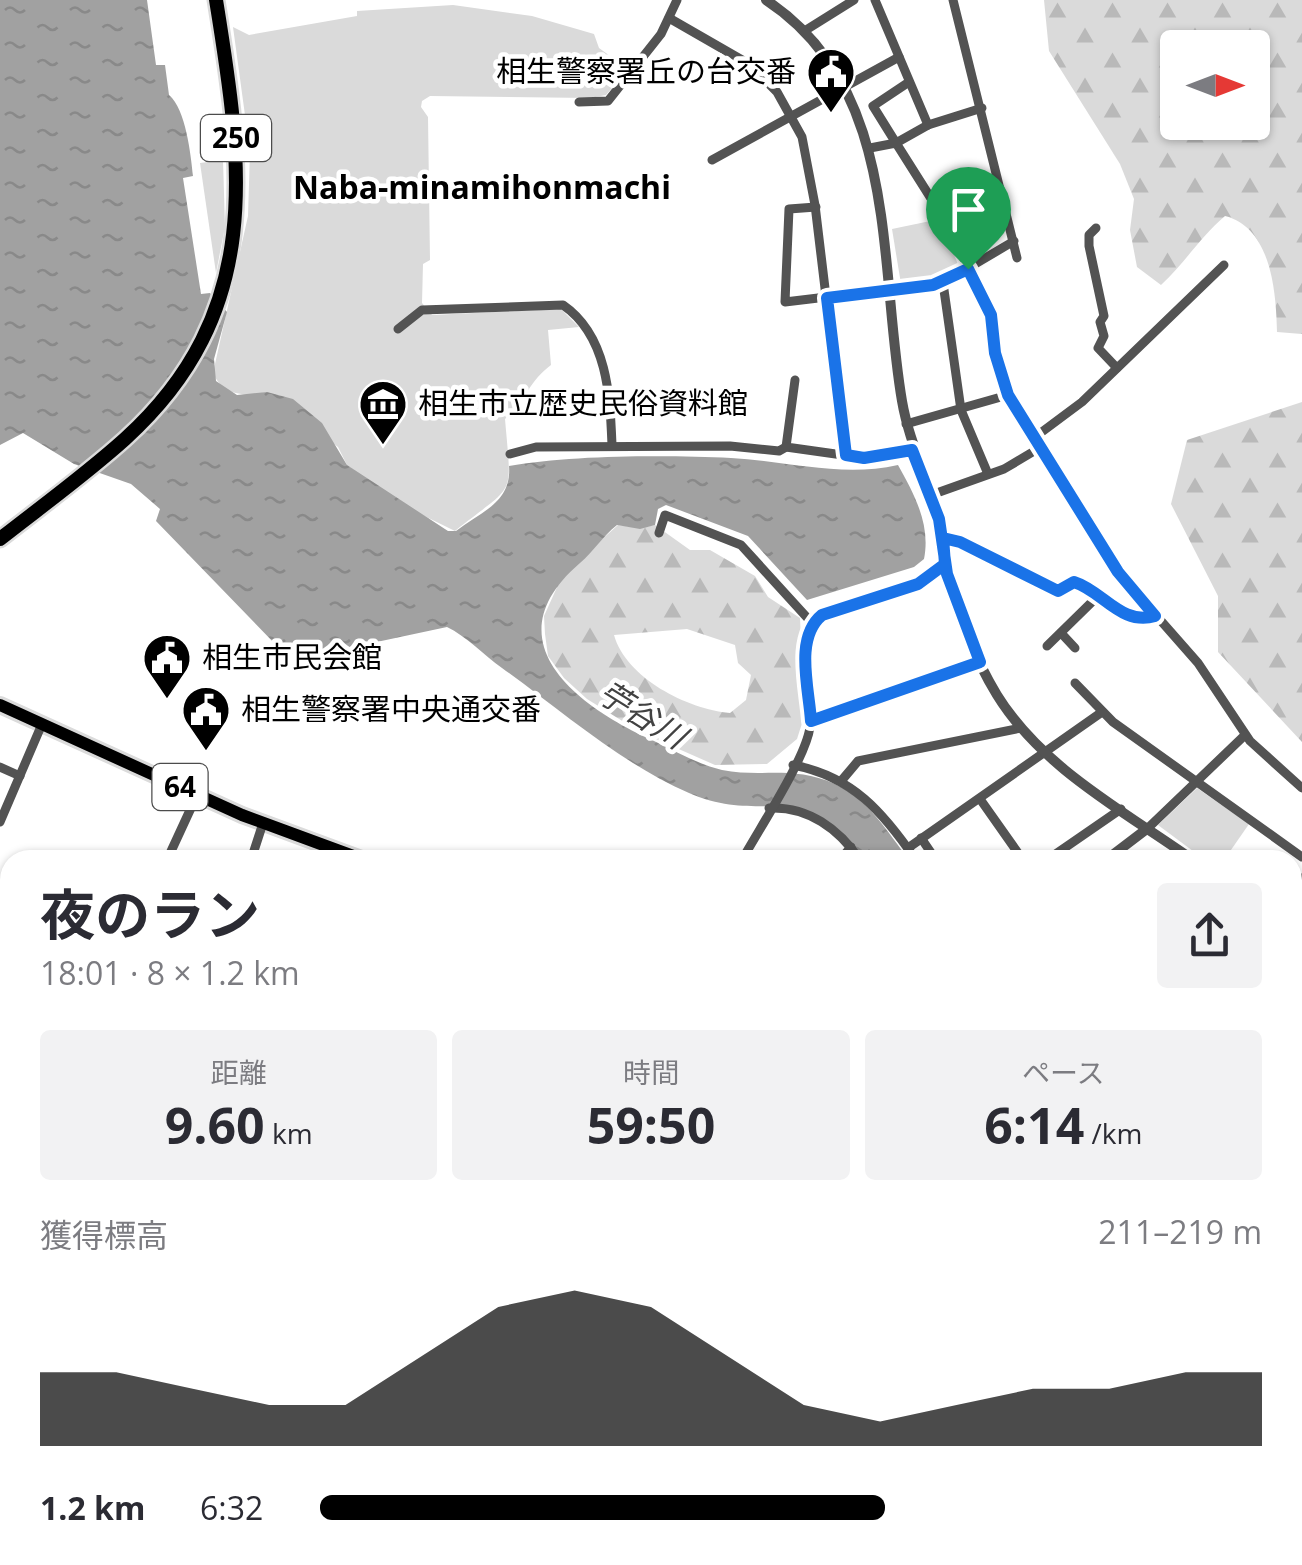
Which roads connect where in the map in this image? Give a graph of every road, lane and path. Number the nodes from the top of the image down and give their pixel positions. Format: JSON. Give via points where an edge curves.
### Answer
{"nodes":[{"id":1,"x":216,"y":0,"type":"edge"},
{"id":2,"x":677,"y":0,"type":"edge"},
{"id":3,"x":854,"y":0,"type":"edge"},
{"id":4,"x":875,"y":0,"type":"edge"},
{"id":5,"x":954,"y":0,"type":"edge"},
{"id":6,"x":769,"y":1,"type":"edge"},
{"id":7,"x":669,"y":18,"type":"junction"},
{"id":8,"x":806,"y":30,"type":"junction"},
{"id":9,"x":899,"y":58,"type":"junction"},
{"id":10,"x":910,"y":82,"type":"junction"},
{"id":11,"x":848,"y":88,"type":"junction"},
{"id":12,"x":579,"y":102,"type":"dead end"},
{"id":13,"x":982,"y":108,"type":"junction"},
{"id":14,"x":794,"y":118,"type":"junction"},
{"id":15,"x":928,"y":125,"type":"junction"},
{"id":16,"x":896,"y":144,"type":"junction"},
{"id":17,"x":870,"y":148,"type":"junction"},
{"id":18,"x":712,"y":160,"type":"dead end"},
{"id":19,"x":816,"y":207,"type":"junction"},
{"id":20,"x":1096,"y":228,"type":"dead end"},
{"id":21,"x":1014,"y":241,"type":"junction"},
{"id":22,"x":1017,"y":258,"type":"dead end"},
{"id":23,"x":1224,"y":265,"type":"dead end"},
{"id":24,"x":968,"y":269,"type":"junction"},
{"id":25,"x":943,"y":283,"type":"junction"},
{"id":26,"x":888,"y":290,"type":"junction"},
{"id":27,"x":827,"y":298,"type":"junction"},
{"id":28,"x":398,"y":329,"type":"dead end"},
{"id":29,"x":1116,"y":368,"type":"junction"},
{"id":30,"x":795,"y":380,"type":"dead end"},
{"id":31,"x":1008,"y":395,"type":"junction"},
{"id":32,"x":960,"y":410,"type":"junction"},
{"id":33,"x":906,"y":424,"type":"junction"},
{"id":34,"x":1035,"y":436,"type":"junction"},
{"id":35,"x":612,"y":445,"type":"junction"},
{"id":36,"x":1041,"y":447,"type":"junction"},
{"id":37,"x":786,"y":448,"type":"junction"},
{"id":38,"x":912,"y":450,"type":"junction"},
{"id":39,"x":510,"y":454,"type":"dead end"},
{"id":40,"x":846,"y":455,"type":"junction"},
{"id":41,"x":988,"y":474,"type":"junction"},
{"id":42,"x":931,"y":494,"type":"junction"},
{"id":43,"x":659,"y":532,"type":"dead end"},
{"id":44,"x":943,"y":538,"type":"junction"},
{"id":45,"x":0,"y":540,"type":"edge"},
{"id":46,"x":945,"y":564,"type":"junction"},
{"id":47,"x":1098,"y":596,"type":"junction"},
{"id":48,"x":1155,"y":616,"type":"junction"},
{"id":49,"x":812,"y":623,"type":"junction"},
{"id":50,"x":1061,"y":633,"type":"junction"},
{"id":51,"x":1048,"y":646,"type":"dead end"},
{"id":52,"x":1074,"y":648,"type":"dead end"},
{"id":53,"x":980,"y":662,"type":"junction"},
{"id":54,"x":1075,"y":683,"type":"dead end"},
{"id":55,"x":0,"y":705,"type":"edge"},
{"id":56,"x":1102,"y":712,"type":"junction"},
{"id":57,"x":811,"y":721,"type":"junction"},
{"id":58,"x":42,"y":724,"type":"junction"},
{"id":59,"x":1021,"y":728,"type":"junction"},
{"id":60,"x":1245,"y":735,"type":"junction"},
{"id":61,"x":1044,"y":753,"type":"junction"},
{"id":62,"x":0,"y":767,"type":"edge"},
{"id":63,"x":792,"y":768,"type":"junction"},
{"id":64,"x":20,"y":776,"type":"junction"},
{"id":65,"x":842,"y":780,"type":"junction"},
{"id":66,"x":1198,"y":782,"type":"junction"},
{"id":67,"x":1302,"y":788,"type":"edge"},
{"id":68,"x":197,"y":795,"type":"junction"},
{"id":69,"x":980,"y":799,"type":"junction"},
{"id":70,"x":770,"y":806,"type":"junction"},
{"id":71,"x":1121,"y":809,"type":"junction"},
{"id":72,"x":0,"y":822,"type":"edge"},
{"id":73,"x":263,"y":823,"type":"junction"},
{"id":74,"x":1148,"y":828,"type":"junction"},
{"id":75,"x":921,"y":838,"type":"junction"},
{"id":76,"x":850,"y":847,"type":"junction"},
{"id":77,"x":908,"y":848,"type":"joint"},
{"id":78,"x":172,"y":850,"type":"edge"},
{"id":79,"x":254,"y":850,"type":"edge"},
{"id":80,"x":328,"y":850,"type":"edge"},
{"id":81,"x":748,"y":850,"type":"edge"},
{"id":82,"x":848,"y":850,"type":"edge"},
{"id":83,"x":852,"y":850,"type":"edge"},
{"id":84,"x":929,"y":850,"type":"edge"},
{"id":85,"x":1016,"y":850,"type":"edge"},
{"id":86,"x":1062,"y":850,"type":"edge"},
{"id":87,"x":1120,"y":850,"type":"edge"},
{"id":88,"x":1178,"y":850,"type":"edge"},
{"id":89,"x":1294,"y":850,"type":"edge"}],
"edges":[{"from":1,"to":45,"type":"highway","number":"250","via":[[239,169],[225,276],[201,338],[170,389],[126,438]]},
{"from":2,"to":7,"type":"street"},
{"from":3,"to":8,"type":"street"},
{"from":4,"to":9,"type":"street"},
{"from":5,"to":13,"type":"street"},
{"from":6,"to":8,"type":"street"},
{"from":7,"to":12,"type":"street","via":[[608,102]]},
{"from":7,"to":14,"type":"street","via":[[749,64]]},
{"from":8,"to":11,"type":"street"},
{"from":9,"to":10,"type":"street"},
{"from":9,"to":11,"type":"street"},
{"from":10,"to":15,"type":"street"},
{"from":10,"to":16,"type":"street","via":[[874,106]]},
{"from":11,"to":14,"type":"street"},
{"from":11,"to":17,"type":"street"},
{"from":13,"to":15,"type":"street"},
{"from":13,"to":21,"type":"street"},
{"from":14,"to":18,"type":"street"},
{"from":14,"to":19,"type":"street"},
{"from":15,"to":16,"type":"street"},
{"from":16,"to":17,"type":"street"},
{"from":16,"to":24,"type":"street"},
{"from":17,"to":26,"type":"street"},
{"from":19,"to":27,"type":"street"},
{"from":19,"to":27,"type":"street","via":[[789,209],[786,302]]},
{"from":20,"to":29,"type":"street","via":[[1089,246],[1104,316],[1098,348]]},
{"from":21,"to":22,"type":"street"},
{"from":21,"to":24,"type":"street"},
{"from":23,"to":29,"type":"street"},
{"from":24,"to":25,"type":"street"},
{"from":24,"to":31,"type":"street","via":[[991,315]]},
{"from":25,"to":26,"type":"street"},
{"from":25,"to":32,"type":"street"},
{"from":26,"to":27,"type":"street"},
{"from":26,"to":33,"type":"street"},
{"from":27,"to":40,"type":"street"},
{"from":28,"to":35,"type":"street","via":[[422,310],[563,305],[600,354]]},
{"from":29,"to":34,"type":"street"},
{"from":30,"to":37,"type":"street"},
{"from":31,"to":32,"type":"street"},
{"from":31,"to":34,"type":"street"},
{"from":32,"to":33,"type":"street"},
{"from":32,"to":41,"type":"street"},
{"from":33,"to":38,"type":"street"},
{"from":34,"to":36,"type":"street"},
{"from":35,"to":37,"type":"street"},
{"from":35,"to":39,"type":"street"},
{"from":36,"to":41,"type":"street"},
{"from":36,"to":48,"type":"street","via":[[1118,572]]},
{"from":37,"to":40,"type":"street"},
{"from":38,"to":40,"type":"street"},
{"from":38,"to":42,"type":"street"},
{"from":41,"to":42,"type":"street"},
{"from":42,"to":44,"type":"street"},
{"from":43,"to":49,"type":"street","via":[[665,515],[741,545]]},
{"from":44,"to":46,"type":"street"},
{"from":44,"to":47,"type":"street","via":[[1058,591],[1074,582]]},
{"from":46,"to":49,"type":"street","via":[[918,584]]},
{"from":46,"to":53,"type":"street"},
{"from":47,"to":48,"type":"street","via":[[1134,616]]},
{"from":47,"to":50,"type":"street"},
{"from":48,"to":60,"type":"street","via":[[1198,663]]},
{"from":49,"to":57,"type":"street","via":[[806,648]]},
{"from":50,"to":51,"type":"street"},
{"from":50,"to":52,"type":"street"},
{"from":53,"to":57,"type":"street"},
{"from":53,"to":59,"type":"street"},
{"from":54,"to":56,"type":"street"},
{"from":55,"to":58,"type":"main road","number":"64"},
{"from":56,"to":61,"type":"street"},
{"from":56,"to":66,"type":"street"},
{"from":57,"to":63,"type":"street"},
{"from":58,"to":64,"type":"street"},
{"from":58,"to":68,"type":"main road","number":"64"},
{"from":59,"to":61,"type":"street"},
{"from":59,"to":65,"type":"street","via":[[858,761]]},
{"from":60,"to":66,"type":"street"},
{"from":60,"to":67,"type":"street"},
{"from":61,"to":69,"type":"street"},
{"from":61,"to":71,"type":"street"},
{"from":62,"to":64,"type":"street"},
{"from":63,"to":65,"type":"street"},
{"from":63,"to":70,"type":"street"},
{"from":64,"to":72,"type":"street"},
{"from":65,"to":77,"type":"street","via":[[881,812]]},
{"from":66,"to":74,"type":"street"},
{"from":66,"to":89,"type":"street"},
{"from":68,"to":73,"type":"main road","number":"64"},
{"from":68,"to":78,"type":"street"},
{"from":69,"to":75,"type":"street"},
{"from":69,"to":85,"type":"street"},
{"from":70,"to":76,"type":"street","via":[[816,818]]},
{"from":70,"to":81,"type":"street"},
{"from":71,"to":74,"type":"street"},
{"from":71,"to":86,"type":"street"},
{"from":73,"to":79,"type":"street"},
{"from":73,"to":80,"type":"main road","number":"64"},
{"from":74,"to":87,"type":"street"},
{"from":74,"to":88,"type":"street"},
{"from":75,"to":77,"type":"street"},
{"from":75,"to":84,"type":"street"},
{"from":76,"to":82,"type":"street"},
{"from":76,"to":83,"type":"street"}]}
